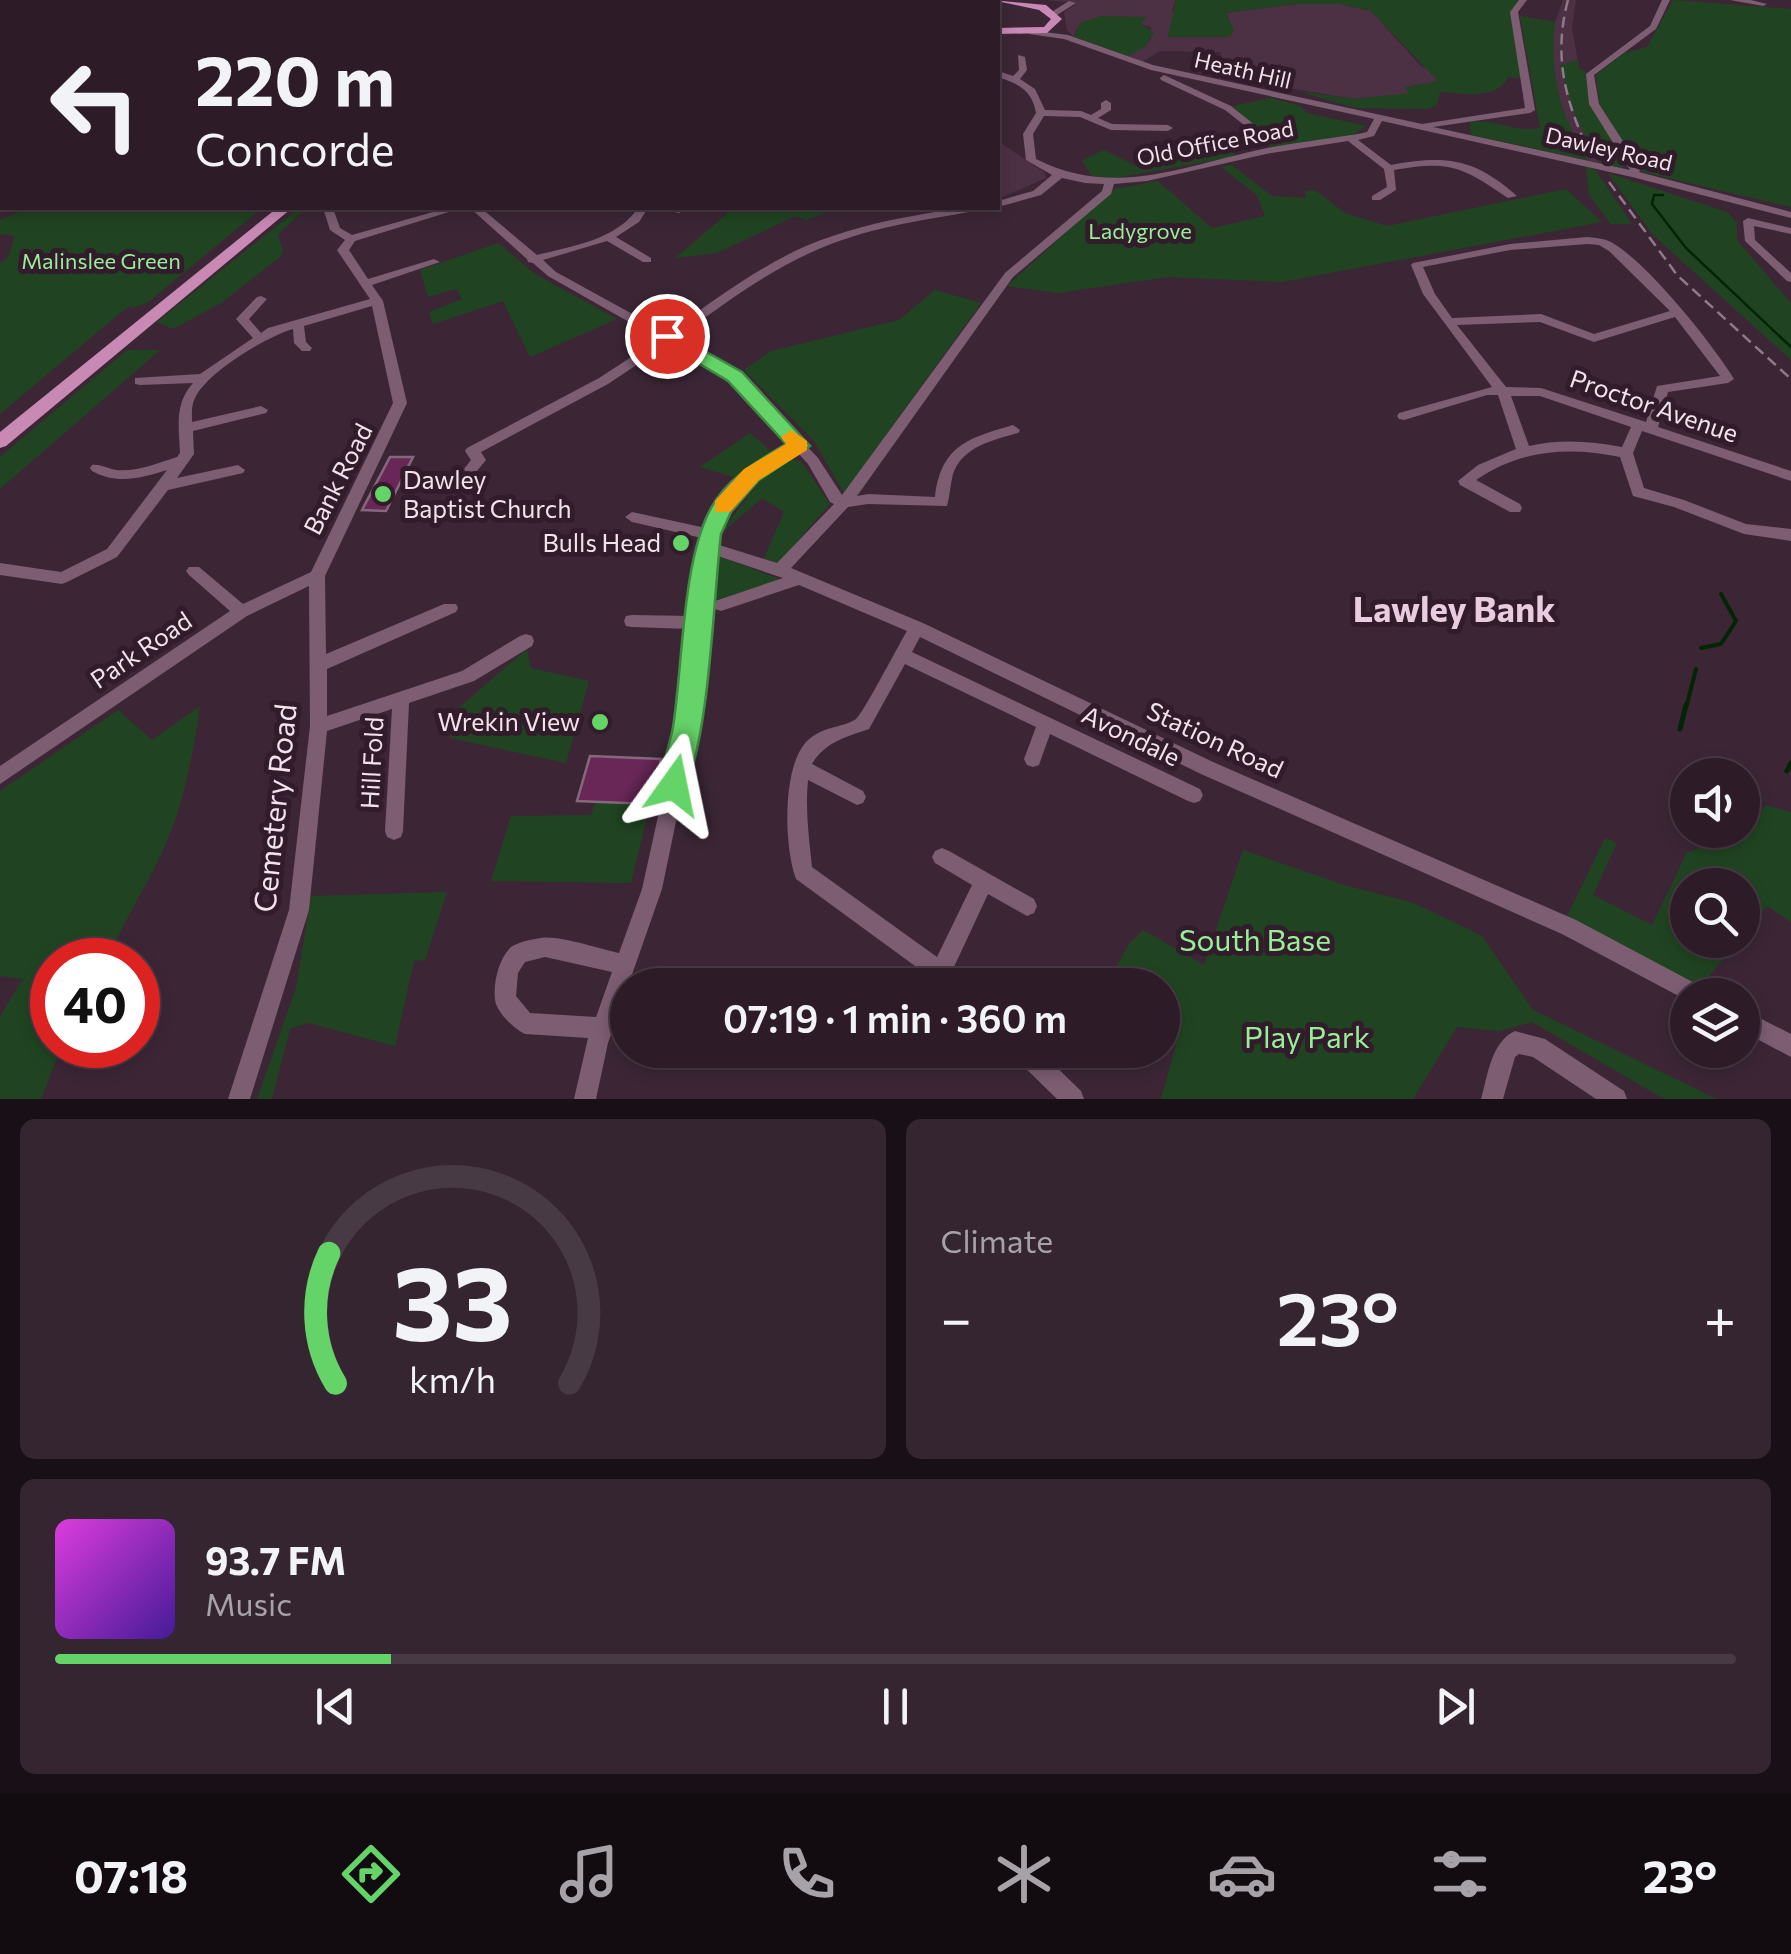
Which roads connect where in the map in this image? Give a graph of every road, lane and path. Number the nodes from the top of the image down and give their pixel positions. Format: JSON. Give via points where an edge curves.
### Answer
{"nodes":[{"id":1,"x":1524,"y":0,"type":"edge"},
{"id":2,"x":1666,"y":0,"type":"edge"},
{"id":3,"x":1734,"y":0,"type":"edge"},
{"id":4,"x":1021,"y":2,"type":"edge"},
{"id":5,"x":1072,"y":3,"type":"dead end"},
{"id":6,"x":1763,"y":4,"type":"dead end"},
{"id":7,"x":1055,"y":18,"type":"junction"},
{"id":8,"x":1000,"y":32,"type":"edge"},
{"id":9,"x":1032,"y":32,"type":"junction"},
{"id":10,"x":1065,"y":38,"type":"junction"},
{"id":11,"x":1021,"y":57,"type":"dead end"},
{"id":12,"x":1151,"y":67,"type":"junction"},
{"id":13,"x":1000,"y":75,"type":"edge"},
{"id":14,"x":1015,"y":80,"type":"junction"},
{"id":15,"x":1106,"y":103,"type":"dead end"},
{"id":16,"x":1041,"y":113,"type":"junction"},
{"id":17,"x":1092,"y":118,"type":"junction"},
{"id":18,"x":1379,"y":118,"type":"junction"},
{"id":19,"x":1104,"y":124,"type":"junction"},
{"id":20,"x":1417,"y":127,"type":"junction"},
{"id":21,"x":1168,"y":128,"type":"dead end"},
{"id":22,"x":1256,"y":130,"type":"dead end"},
{"id":23,"x":1086,"y":134,"type":"dead end"},
{"id":24,"x":1350,"y":138,"type":"junction"},
{"id":25,"x":1458,"y":144,"type":"dead end"},
{"id":26,"x":1449,"y":160,"type":"junction"},
{"id":27,"x":1389,"y":168,"type":"junction"},
{"id":28,"x":1061,"y":173,"type":"junction"},
{"id":29,"x":1632,"y":174,"type":"junction"},
{"id":30,"x":1110,"y":181,"type":"junction"},
{"id":31,"x":1512,"y":196,"type":"dead end"},
{"id":32,"x":1376,"y":198,"type":"dead end"},
{"id":33,"x":1000,"y":203,"type":"edge"},
{"id":34,"x":284,"y":210,"type":"edge"},
{"id":35,"x":329,"y":210,"type":"edge"},
{"id":36,"x":450,"y":210,"type":"edge"},
{"id":37,"x":478,"y":210,"type":"edge"},
{"id":38,"x":642,"y":210,"type":"edge"},
{"id":39,"x":964,"y":210,"type":"edge"},
{"id":40,"x":1791,"y":215,"type":"edge"},
{"id":41,"x":1791,"y":231,"type":"edge"},
{"id":42,"x":606,"y":236,"type":"junction"},
{"id":43,"x":350,"y":240,"type":"junction"},
{"id":44,"x":532,"y":260,"type":"junction"},
{"id":45,"x":434,"y":262,"type":"dead end"},
{"id":46,"x":632,"y":266,"type":"dead end"},
{"id":47,"x":1790,"y":278,"type":"edge"},
{"id":48,"x":368,"y":283,"type":"junction"},
{"id":49,"x":261,"y":298,"type":"dead end"},
{"id":50,"x":377,"y":302,"type":"junction"},
{"id":51,"x":1677,"y":313,"type":"junction"},
{"id":52,"x":1449,"y":322,"type":"junction"},
{"id":53,"x":298,"y":323,"type":"junction"},
{"id":54,"x":667,"y":336,"type":"junction"},
{"id":55,"x":259,"y":338,"type":"junction"},
{"id":56,"x":306,"y":348,"type":"dead end"},
{"id":57,"x":204,"y":378,"type":"junction"},
{"id":58,"x":140,"y":382,"type":"dead end"},
{"id":59,"x":1500,"y":390,"type":"junction"},
{"id":60,"x":261,"y":410,"type":"dead end"},
{"id":61,"x":1404,"y":416,"type":"dead end"},
{"id":62,"x":1645,"y":426,"type":"junction"},
{"id":63,"x":186,"y":428,"type":"junction"},
{"id":64,"x":1013,"y":430,"type":"dead end"},
{"id":65,"x":0,"y":442,"type":"edge"},
{"id":66,"x":799,"y":446,"type":"junction"},
{"id":67,"x":1524,"y":450,"type":"junction"},
{"id":68,"x":1626,"y":453,"type":"junction"},
{"id":69,"x":184,"y":460,"type":"junction"},
{"id":70,"x":97,"y":468,"type":"dead end"},
{"id":71,"x":471,"y":468,"type":"dead end"},
{"id":72,"x":238,"y":470,"type":"dead end"},
{"id":73,"x":1791,"y":476,"type":"edge"},
{"id":74,"x":166,"y":485,"type":"junction"},
{"id":75,"x":844,"y":503,"type":"junction"},
{"id":76,"x":1514,"y":508,"type":"dead end"},
{"id":77,"x":632,"y":517,"type":"dead end"},
{"id":78,"x":1791,"y":534,"type":"edge"},
{"id":79,"x":708,"y":540,"type":"junction"},
{"id":80,"x":0,"y":568,"type":"edge"},
{"id":81,"x":194,"y":571,"type":"dead end"},
{"id":82,"x":789,"y":575,"type":"junction"},
{"id":83,"x":316,"y":576,"type":"junction"},
{"id":84,"x":720,"y":605,"type":"dead end"},
{"id":85,"x":450,"y":608,"type":"dead end"},
{"id":86,"x":242,"y":612,"type":"junction"},
{"id":87,"x":632,"y":621,"type":"dead end"},
{"id":88,"x":698,"y":623,"type":"junction"},
{"id":89,"x":917,"y":628,"type":"junction"},
{"id":90,"x":526,"y":641,"type":"dead end"},
{"id":91,"x":903,"y":655,"type":"junction"},
{"id":92,"x":319,"y":665,"type":"junction"},
{"id":93,"x":401,"y":698,"type":"junction"},
{"id":94,"x":1046,"y":722,"type":"junction"},
{"id":95,"x":319,"y":726,"type":"junction"},
{"id":96,"x":1034,"y":759,"type":"dead end"},
{"id":97,"x":801,"y":767,"type":"junction"},
{"id":98,"x":0,"y":776,"type":"edge"},
{"id":99,"x":1194,"y":795,"type":"dead end"},
{"id":100,"x":857,"y":797,"type":"dead end"},
{"id":101,"x":394,"y":830,"type":"dead end"},
{"id":102,"x":942,"y":857,"type":"dead end"},
{"id":103,"x":984,"y":881,"type":"junction"},
{"id":104,"x":1027,"y":906,"type":"dead end"},
{"id":105,"x":625,"y":964,"type":"junction"},
{"id":106,"x":941,"y":968,"type":"edge"},
{"id":107,"x":942,"y":968,"type":"edge"},
{"id":108,"x":1670,"y":981,"type":"edge"},
{"id":109,"x":602,"y":1028,"type":"junction"},
{"id":110,"x":1760,"y":1030,"type":"edge"},
{"id":111,"x":1791,"y":1046,"type":"edge"},
{"id":112,"x":1041,"y":1068,"type":"edge"},
{"id":113,"x":238,"y":1099,"type":"edge"},
{"id":114,"x":585,"y":1099,"type":"edge"},
{"id":115,"x":1073,"y":1099,"type":"edge"},
{"id":116,"x":1492,"y":1099,"type":"edge"},
{"id":117,"x":1616,"y":1099,"type":"edge"}],
"edges":[{"from":1,"to":20,"type":"street","via":[[1514,12],[1530,110]]},
{"from":2,"to":29,"type":"street","via":[[1653,27],[1590,74],[1594,104],[1636,169]]},
{"from":3,"to":6,"type":"street"},
{"from":4,"to":7,"type":"main road"},
{"from":5,"to":7,"type":"street"},
{"from":7,"to":9,"type":"main road","via":[[1046,30]]},
{"from":7,"to":10,"type":"street"},
{"from":8,"to":9,"type":"main road"},
{"from":9,"to":10,"type":"street","name":"Heath Hill"},
{"from":10,"to":12,"type":"street","name":"Heath Hill"},
{"from":11,"to":14,"type":"street","via":[[1024,70]]},
{"from":12,"to":18,"type":"street","name":"Heath Hill"},
{"from":12,"to":22,"type":"street"},
{"from":13,"to":14,"type":"street"},
{"from":14,"to":16,"type":"street","via":[[1035,91]]},
{"from":15,"to":17,"type":"street"},
{"from":16,"to":17,"type":"street"},
{"from":16,"to":28,"type":"street","via":[[1029,131],[1029,156]]},
{"from":17,"to":19,"type":"street"},
{"from":18,"to":20,"type":"street","name":"Heath Hill"},
{"from":18,"to":24,"type":"street","name":"Old Office Road","via":[[1370,134]]},
{"from":19,"to":21,"type":"street","via":[[1148,132]]},
{"from":19,"to":23,"type":"street"},
{"from":20,"to":29,"type":"street","name":"Dawley Road"},
{"from":24,"to":27,"type":"street"},
{"from":24,"to":30,"type":"street","name":"Old Office Road"},
{"from":25,"to":26,"type":"street"},
{"from":26,"to":27,"type":"street"},
{"from":26,"to":31,"type":"street"},
{"from":27,"to":32,"type":"street","via":[[1392,188]]},
{"from":28,"to":30,"type":"street","name":"Old Office Road"},
{"from":28,"to":33,"type":"street","via":[[1036,193]]},
{"from":29,"to":40,"type":"street","name":"Dawley Road"},
{"from":30,"to":75,"type":"street","via":[[1107,192],[1010,275]]},
{"from":34,"to":65,"type":"main road"},
{"from":35,"to":43,"type":"street","name":"Bank Road","via":[[335,230]]},
{"from":36,"to":43,"type":"street"},
{"from":37,"to":44,"type":"street"},
{"from":38,"to":42,"type":"street"},
{"from":39,"to":54,"type":"street","via":[[834,236],[788,255]]},
{"from":41,"to":47,"type":"street","via":[[1748,222],[1750,242]]},
{"from":42,"to":44,"type":"street"},
{"from":42,"to":46,"type":"street","via":[[653,258]]},
{"from":43,"to":48,"type":"street","name":"Bank Road","via":[[343,250]]},
{"from":44,"to":54,"type":"street"},
{"from":45,"to":48,"type":"street"},
{"from":48,"to":50,"type":"street","name":"Bank Road"},
{"from":49,"to":55,"type":"street","via":[[242,319]]},
{"from":50,"to":53,"type":"street"},
{"from":50,"to":83,"type":"street","name":"Bank Road","via":[[400,403]]},
{"from":51,"to":52,"type":"street","via":[[1594,338],[1540,318]]},
{"from":51,"to":52,"type":"street","via":[[1616,250],[1586,240],[1417,266]]},
{"from":51,"to":62,"type":"street","via":[[1728,379],[1662,389]]},
{"from":52,"to":59,"type":"street"},
{"from":53,"to":55,"type":"street"},
{"from":53,"to":56,"type":"street"},
{"from":54,"to":66,"type":"street","via":[[735,376]]},
{"from":54,"to":71,"type":"street","via":[[622,369],[472,450],[478,460]]},
{"from":55,"to":57,"type":"street"},
{"from":57,"to":58,"type":"street"},
{"from":57,"to":63,"type":"street","via":[[190,395]]},
{"from":59,"to":61,"type":"street"},
{"from":59,"to":62,"type":"street","name":"Proctor Avenue","via":[[1560,396]]},
{"from":59,"to":67,"type":"street"},
{"from":60,"to":63,"type":"street"},
{"from":62,"to":68,"type":"street"},
{"from":62,"to":73,"type":"street","name":"Proctor Avenue"},
{"from":63,"to":69,"type":"street"},
{"from":64,"to":75,"type":"street","via":[[972,442],[954,456],[943,474],[942,502]]},
{"from":66,"to":75,"type":"street"},
{"from":66,"to":79,"type":"street","via":[[752,475],[722,508]]},
{"from":67,"to":68,"type":"street","via":[[1574,446]]},
{"from":67,"to":76,"type":"street","via":[[1493,459],[1465,480]]},
{"from":68,"to":78,"type":"street","via":[[1638,492],[1750,530]]},
{"from":69,"to":70,"type":"street","via":[[130,474]]},
{"from":69,"to":74,"type":"street"},
{"from":72,"to":74,"type":"street"},
{"from":74,"to":80,"type":"street","via":[[112,554],[59,585]]},
{"from":75,"to":82,"type":"street"},
{"from":77,"to":79,"type":"street","name":"Station Road","via":[[668,521]]},
{"from":79,"to":82,"type":"street","name":"Station Road"},
{"from":79,"to":88,"type":"street"},
{"from":81,"to":86,"type":"street"},
{"from":82,"to":84,"type":"street"},
{"from":82,"to":89,"type":"street","name":"Station Road"},
{"from":83,"to":86,"type":"street","name":"Park Road"},
{"from":83,"to":92,"type":"street","name":"Cemetery Road"},
{"from":85,"to":92,"type":"street"},
{"from":86,"to":98,"type":"street","name":"Park Road"},
{"from":87,"to":88,"type":"street"},
{"from":88,"to":105,"type":"street","via":[[686,730],[652,889]]},
{"from":89,"to":91,"type":"street"},
{"from":89,"to":108,"type":"street","name":"Station Road","via":[[1206,768],[1569,927]]},
{"from":90,"to":93,"type":"street","name":"Hill Fold","via":[[468,676]]},
{"from":91,"to":94,"type":"street","name":"Avondale"},
{"from":91,"to":97,"type":"street","via":[[862,724],[824,738]]},
{"from":92,"to":95,"type":"street","name":"Cemetery Road"},
{"from":93,"to":95,"type":"street","name":"Hill Fold"},
{"from":93,"to":101,"type":"street","name":"Hill Fold"},
{"from":94,"to":96,"type":"street","name":"Avondale"},
{"from":94,"to":99,"type":"street","name":"Avondale"},
{"from":95,"to":113,"type":"street","name":"Cemetery Road","via":[[300,910]]},
{"from":97,"to":100,"type":"street"},
{"from":97,"to":106,"type":"street","via":[[803,872]]},
{"from":102,"to":103,"type":"street"},
{"from":103,"to":104,"type":"street"},
{"from":103,"to":107,"type":"street"},
{"from":105,"to":109,"type":"street"},
{"from":105,"to":109,"type":"street","via":[[546,948],[520,954],[508,970],[506,1000],[526,1023]]},
{"from":109,"to":114,"type":"street"},
{"from":110,"to":111,"type":"street"},
{"from":112,"to":115,"type":"street"},
{"from":116,"to":117,"type":"street","via":[[1515,1042],[1537,1047]]}]}
